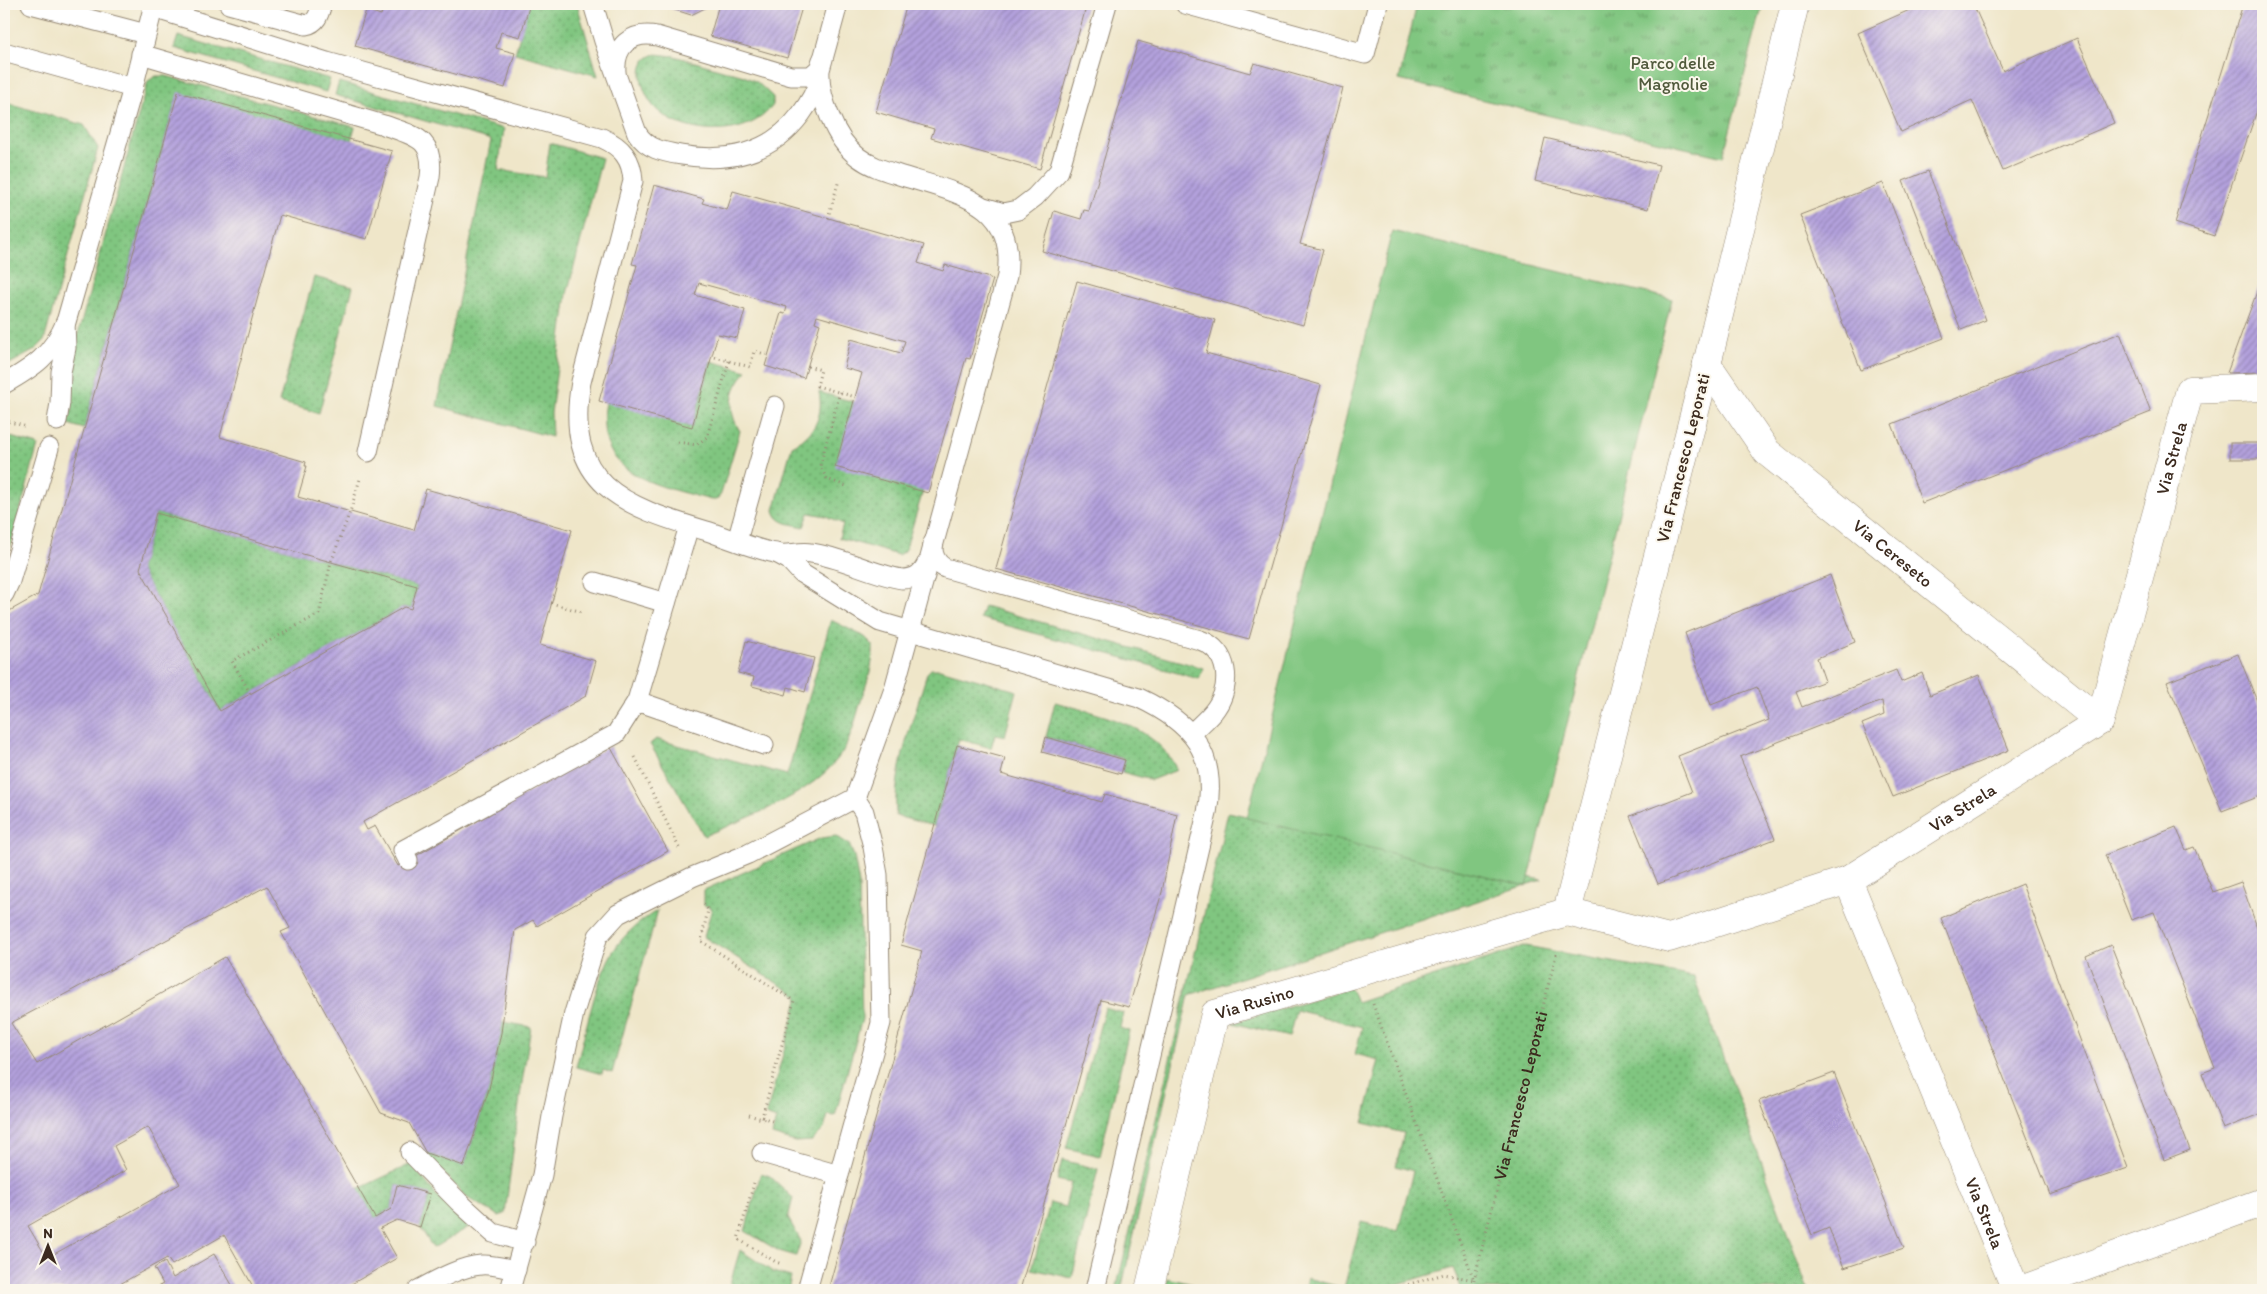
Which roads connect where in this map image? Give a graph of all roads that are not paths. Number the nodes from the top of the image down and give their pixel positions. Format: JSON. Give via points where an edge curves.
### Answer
{"nodes":[{"id":1,"x":30,"y":4,"type":"edge"},
{"id":2,"x":229,"y":4,"type":"edge"},
{"id":3,"x":322,"y":4,"type":"edge"},
{"id":4,"x":593,"y":4,"type":"edge"},
{"id":5,"x":838,"y":4,"type":"edge"},
{"id":6,"x":1107,"y":4,"type":"edge"},
{"id":7,"x":1186,"y":4,"type":"edge"},
{"id":8,"x":1378,"y":4,"type":"edge"},
{"id":9,"x":1795,"y":4,"type":"edge"},
{"id":10,"x":153,"y":6,"type":"edge"},
{"id":11,"x":146,"y":34,"type":"junction"},
{"id":12,"x":4,"y":52,"type":"edge"},
{"id":13,"x":141,"y":54,"type":"junction"},
{"id":14,"x":821,"y":67,"type":"junction"},
{"id":15,"x":618,"y":78,"type":"junction"},
{"id":16,"x":133,"y":88,"type":"junction"},
{"id":17,"x":643,"y":142,"type":"junction"},
{"id":18,"x":613,"y":143,"type":"junction"},
{"id":19,"x":633,"y":181,"type":"junction"},
{"id":20,"x":982,"y":206,"type":"junction"},
{"id":21,"x":66,"y":322,"type":"junction"},
{"id":22,"x":1707,"y":364,"type":"junction"},
{"id":23,"x":4,"y":384,"type":"edge"},
{"id":24,"x":2263,"y":387,"type":"edge"},
{"id":25,"x":775,"y":406,"type":"dead end"},
{"id":26,"x":56,"y":421,"type":"dead end"},
{"id":27,"x":49,"y":448,"type":"dead end"},
{"id":28,"x":368,"y":452,"type":"road end"},
{"id":29,"x":689,"y":526,"type":"junction"},
{"id":30,"x":737,"y":540,"type":"junction"},
{"id":31,"x":934,"y":540,"type":"junction"},
{"id":32,"x":776,"y":552,"type":"junction"},
{"id":33,"x":928,"y":563,"type":"junction"},
{"id":34,"x":595,"y":582,"type":"dead end"},
{"id":35,"x":4,"y":594,"type":"edge"},
{"id":36,"x":666,"y":603,"type":"junction"},
{"id":37,"x":909,"y":631,"type":"junction"},
{"id":38,"x":638,"y":701,"type":"junction"},
{"id":39,"x":2100,"y":721,"type":"junction"},
{"id":40,"x":1192,"y":733,"type":"junction"},
{"id":41,"x":764,"y":745,"type":"dead end"},
{"id":42,"x":855,"y":798,"type":"junction"},
{"id":43,"x":408,"y":860,"type":"dead end"},
{"id":44,"x":1848,"y":880,"type":"junction"},
{"id":45,"x":1567,"y":912,"type":"junction"},
{"id":46,"x":410,"y":1152,"type":"dead end"},
{"id":47,"x":762,"y":1153,"type":"road end"},
{"id":48,"x":839,"y":1175,"type":"junction"},
{"id":49,"x":2263,"y":1202,"type":"edge"},
{"id":50,"x":525,"y":1242,"type":"junction"},
{"id":51,"x":516,"y":1270,"type":"junction"},
{"id":52,"x":418,"y":1290,"type":"edge"},
{"id":53,"x":510,"y":1290,"type":"edge"},
{"id":54,"x":807,"y":1290,"type":"edge"},
{"id":55,"x":1095,"y":1290,"type":"edge"},
{"id":56,"x":1149,"y":1290,"type":"edge"},
{"id":57,"x":2016,"y":1290,"type":"edge"},
{"id":58,"x":2021,"y":1290,"type":"edge"}],
"edges":[{"from":1,"to":11,"type":"lane"},
{"from":2,"to":3,"type":"lane","via":[[306,25],[316,19]]},
{"from":4,"to":15,"type":"lane"},
{"from":5,"to":14,"type":"lane"},
{"from":6,"to":20,"type":"lane","via":[[1059,171],[1018,210],[1004,213]]},
{"from":7,"to":8,"type":"lane","via":[[1365,54]]},
{"from":9,"to":22,"type":"street","name":"Via Francesco Leporati"},
{"from":10,"to":11,"type":"lane"},
{"from":10,"to":18,"type":"lane","via":[[328,62]]},
{"from":11,"to":13,"type":"lane"},
{"from":12,"to":16,"type":"lane"},
{"from":13,"to":16,"type":"lane"},
{"from":13,"to":28,"type":"lane","via":[[384,125],[420,140],[428,148],[432,159],[430,177]]},
{"from":14,"to":15,"type":"lane","via":[[806,77],[796,76],[644,34],[632,37],[619,49]]},
{"from":14,"to":17,"type":"lane","via":[[810,100],[797,120],[761,149],[727,157],[702,157],[673,153]]},
{"from":14,"to":20,"type":"lane","via":[[822,98],[833,124],[858,157],[879,169],[951,192]]},
{"from":15,"to":17,"type":"lane"},
{"from":16,"to":21,"type":"lane"},
{"from":17,"to":18,"type":"lane"},
{"from":17,"to":19,"type":"lane"},
{"from":18,"to":19,"type":"lane","via":[[626,155]]},
{"from":19,"to":29,"type":"lane","via":[[581,382],[577,426],[583,452],[606,487],[640,509]]},
{"from":20,"to":31,"type":"lane","via":[[1004,231],[1008,245],[1007,276]]},
{"from":21,"to":23,"type":"lane","via":[[48,354]]},
{"from":21,"to":26,"type":"lane","via":[[66,348]]},
{"from":22,"to":39,"type":"street","name":"Via Cereseto","via":[[1766,452]]},
{"from":22,"to":45,"type":"street","name":"Via Francesco Leporati"},
{"from":24,"to":39,"type":"street","name":"Via Strela","via":[[2190,390]]},
{"from":25,"to":30,"type":"lane"},
{"from":27,"to":35,"type":"lane"},
{"from":29,"to":30,"type":"lane"},
{"from":29,"to":36,"type":"lane"},
{"from":30,"to":32,"type":"lane"},
{"from":31,"to":33,"type":"lane"},
{"from":31,"to":40,"type":"lane","via":[[934,554],[945,568],[1211,645],[1225,665],[1225,688],[1217,707]]},
{"from":32,"to":33,"type":"lane","via":[[810,552],[902,579],[920,574]]},
{"from":32,"to":37,"type":"lane","via":[[789,560],[800,573],[880,622]]},
{"from":33,"to":37,"type":"lane"},
{"from":34,"to":36,"type":"lane"},
{"from":36,"to":38,"type":"lane"},
{"from":37,"to":40,"type":"lane","via":[[1140,698],[1173,716]]},
{"from":37,"to":42,"type":"lane","via":[[894,689]]},
{"from":38,"to":41,"type":"lane"},
{"from":38,"to":43,"type":"lane","via":[[616,734],[403,850]]},
{"from":39,"to":44,"type":"street","name":"Via Strela"},
{"from":40,"to":55,"type":"lane","via":[[1207,762],[1209,803]]},
{"from":42,"to":48,"type":"lane","via":[[864,812],[878,875],[881,1023]]},
{"from":42,"to":50,"type":"lane","via":[[748,854],[692,877],[618,914],[598,936],[574,1013],[542,1175]]},
{"from":44,"to":45,"type":"street","via":[[1669,938]]},
{"from":44,"to":57,"type":"street","name":"Via Strela"},
{"from":45,"to":56,"type":"street","name":"Via Rusino","via":[[1215,1014]]},
{"from":46,"to":50,"type":"lane","via":[[493,1233]]},
{"from":47,"to":48,"type":"lane"},
{"from":48,"to":54,"type":"lane"},
{"from":49,"to":58,"type":"street"},
{"from":50,"to":51,"type":"lane"},
{"from":51,"to":52,"type":"lane","via":[[489,1265],[472,1266]]},
{"from":51,"to":53,"type":"lane"}]}
